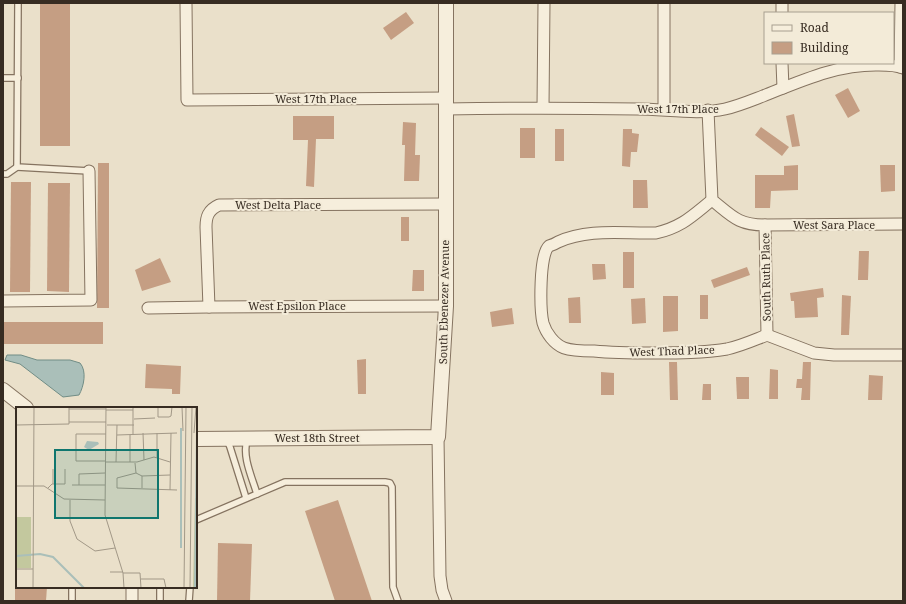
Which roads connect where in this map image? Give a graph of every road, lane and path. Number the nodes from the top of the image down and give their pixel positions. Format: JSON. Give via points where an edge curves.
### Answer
{"nodes":[{"id":1,"x":18,"y":3,"type":"edge"},
{"id":2,"x":186,"y":3,"type":"edge"},
{"id":3,"x":446,"y":3,"type":"edge"},
{"id":4,"x":544,"y":3,"type":"edge"},
{"id":5,"x":664,"y":3,"type":"edge"},
{"id":6,"x":901,"y":3,"type":"edge"},
{"id":7,"x":782,"y":64,"type":"edge"},
{"id":8,"x":902,"y":67,"type":"edge"},
{"id":9,"x":3,"y":78,"type":"edge"},
{"id":10,"x":18,"y":78,"type":"junction"},
{"id":11,"x":783,"y":88,"type":"junction"},
{"id":12,"x":446,"y":103,"type":"junction"},
{"id":13,"x":543,"y":107,"type":"junction"},
{"id":14,"x":664,"y":109,"type":"junction"},
{"id":15,"x":708,"y":110,"type":"junction"},
{"id":16,"x":17,"y":167,"type":"junction"},
{"id":17,"x":89,"y":171,"type":"joint"},
{"id":18,"x":3,"y":174,"type":"edge"},
{"id":19,"x":712,"y":200,"type":"junction"},
{"id":20,"x":445,"y":204,"type":"junction"},
{"id":21,"x":903,"y":224,"type":"edge"},
{"id":22,"x":765,"y":225,"type":"junction"},
{"id":23,"x":3,"y":301,"type":"edge"},
{"id":24,"x":446,"y":306,"type":"junction"},
{"id":25,"x":209,"y":307,"type":"junction"},
{"id":26,"x":148,"y":308,"type":"dead end"},
{"id":27,"x":767,"y":335,"type":"junction"},
{"id":28,"x":903,"y":355,"type":"edge"},
{"id":29,"x":4,"y":392,"type":"edge"},
{"id":30,"x":25,"y":407,"type":"edge"},
{"id":31,"x":438,"y":437,"type":"junction"},
{"id":32,"x":247,"y":438,"type":"junction"},
{"id":33,"x":197,"y":439,"type":"edge"},
{"id":34,"x":226,"y":439,"type":"junction"},
{"id":35,"x":258,"y":494,"type":"junction"},
{"id":36,"x":246,"y":498,"type":"junction"},
{"id":37,"x":197,"y":520,"type":"edge"},
{"id":38,"x":72,"y":588,"type":"edge"},
{"id":39,"x":132,"y":588,"type":"edge"},
{"id":40,"x":160,"y":588,"type":"edge"},
{"id":41,"x":190,"y":588,"type":"edge"},
{"id":42,"x":72,"y":601,"type":"edge"},
{"id":43,"x":132,"y":601,"type":"edge"},
{"id":44,"x":160,"y":601,"type":"edge"},
{"id":45,"x":189,"y":601,"type":"edge"},
{"id":46,"x":398,"y":601,"type":"edge"},
{"id":47,"x":446,"y":601,"type":"edge"}],
"edges":[{"from":1,"to":10,"type":"lane"},
{"from":2,"to":12,"type":"street","name":"West 17th Place","via":[[187,100]]},
{"from":3,"to":12,"type":"street","name":"South Ebenezer Avenue"},
{"from":4,"to":13,"type":"street"},
{"from":5,"to":14,"type":"street"},
{"from":6,"to":8,"type":"street"},
{"from":7,"to":11,"type":"street"},
{"from":8,"to":11,"type":"street","name":"West 17th Place","via":[[854,66],[816,75]]},
{"from":9,"to":10,"type":"lane"},
{"from":10,"to":16,"type":"lane"},
{"from":11,"to":15,"type":"street","name":"West 17th Place","via":[[742,104]]},
{"from":12,"to":13,"type":"street","name":"West 17th Place"},
{"from":12,"to":20,"type":"street","name":"South Ebenezer Avenue"},
{"from":13,"to":14,"type":"street","name":"West 17th Place"},
{"from":14,"to":15,"type":"street","name":"West 17th Place"},
{"from":15,"to":19,"type":"street"},
{"from":16,"to":17,"type":"lane"},
{"from":16,"to":18,"type":"lane"},
{"from":17,"to":23,"type":"street","via":[[91,300]]},
{"from":19,"to":22,"type":"street","name":"South Ruth Place","via":[[746,224]]},
{"from":19,"to":27,"type":"street","name":"West Thad Place","via":[[698,213],[666,231],[585,234],[549,247],[543,260],[541,301],[545,327],[557,344],[581,351],[708,352],[743,345]]},
{"from":20,"to":24,"type":"street","name":"South Ebenezer Avenue"},
{"from":20,"to":25,"type":"street","name":"West Delta Place","via":[[218,205],[206,217]]},
{"from":21,"to":22,"type":"street","name":"West Sara Place"},
{"from":22,"to":27,"type":"street","name":"South Ruth Place"},
{"from":24,"to":25,"type":"street","name":"West Epsilon Place"},
{"from":24,"to":31,"type":"street","name":"South Ebenezer Avenue"},
{"from":25,"to":26,"type":"street","name":"West Epsilon Place"},
{"from":27,"to":28,"type":"street","via":[[814,353]]},
{"from":29,"to":30,"type":"street"},
{"from":31,"to":32,"type":"street","name":"West 18th Street"},
{"from":31,"to":47,"type":"street","name":"South Ebenezer Avenue","via":[[440,576]]},
{"from":32,"to":34,"type":"street","name":"West 18th Street"},
{"from":32,"to":35,"type":"lane","via":[[246,455]]},
{"from":33,"to":34,"type":"street","name":"West 18th Street"},
{"from":34,"to":36,"type":"lane"},
{"from":35,"to":36,"type":"lane"},
{"from":35,"to":46,"type":"lane","via":[[291,481],[390,483],[393,587]]},
{"from":36,"to":37,"type":"lane"},
{"from":38,"to":42,"type":"lane"},
{"from":39,"to":43,"type":"street"},
{"from":40,"to":44,"type":"lane"},
{"from":41,"to":45,"type":"lane"}]}
